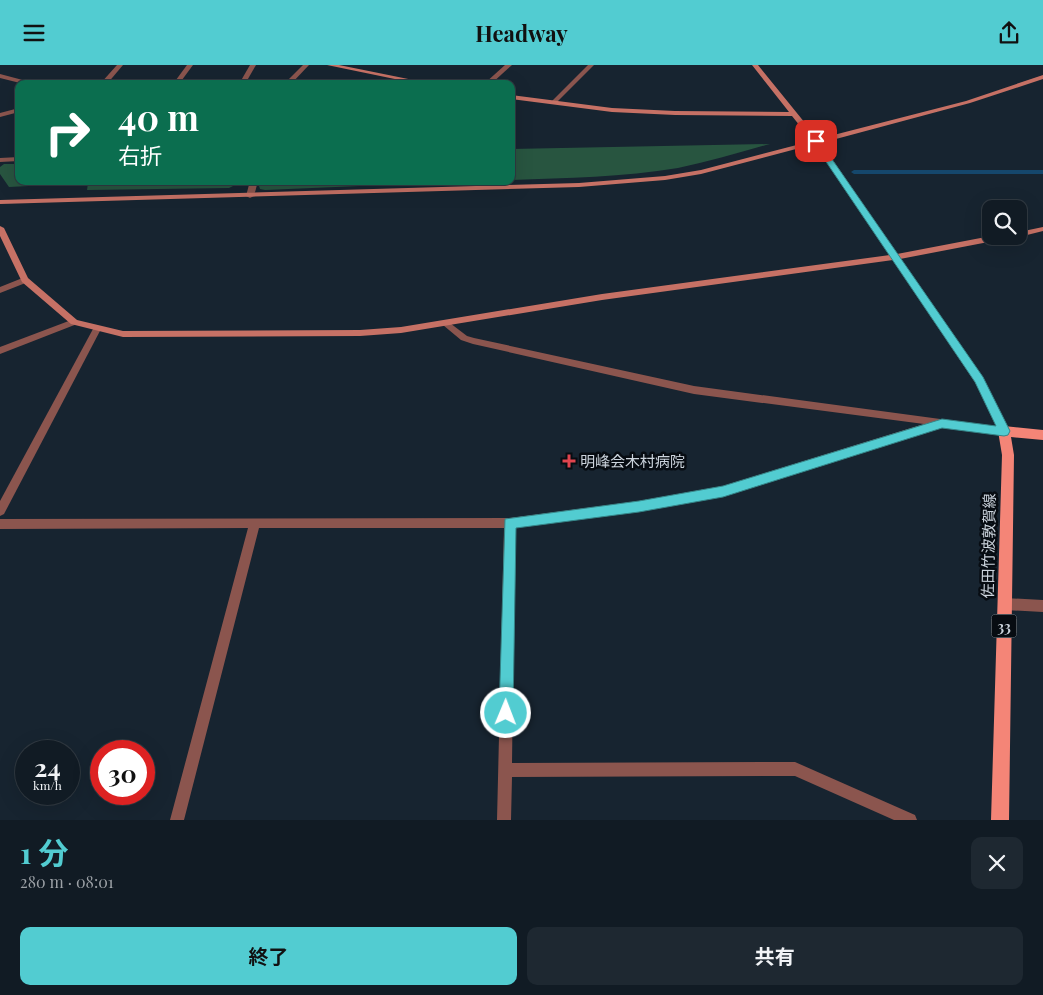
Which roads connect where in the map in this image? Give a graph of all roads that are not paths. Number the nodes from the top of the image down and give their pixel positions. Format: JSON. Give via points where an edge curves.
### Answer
{"nodes":[{"id":1,"x":120,"y":65,"type":"edge"},
{"id":2,"x":190,"y":65,"type":"edge"},
{"id":3,"x":253,"y":65,"type":"edge"},
{"id":4,"x":306,"y":65,"type":"edge"},
{"id":5,"x":330,"y":65,"type":"edge"},
{"id":6,"x":509,"y":65,"type":"edge"},
{"id":7,"x":591,"y":65,"type":"edge"},
{"id":8,"x":755,"y":65,"type":"edge"},
{"id":9,"x":0,"y":76,"type":"edge"},
{"id":10,"x":1043,"y":77,"type":"edge"},
{"id":11,"x":16,"y":80,"type":"edge"},
{"id":12,"x":107,"y":80,"type":"edge"},
{"id":13,"x":179,"y":80,"type":"edge"},
{"id":14,"x":244,"y":80,"type":"edge"},
{"id":15,"x":291,"y":80,"type":"edge"},
{"id":16,"x":409,"y":80,"type":"edge"},
{"id":17,"x":492,"y":80,"type":"edge"},
{"id":18,"x":515,"y":98,"type":"edge"},
{"id":19,"x":553,"y":103,"type":"junction"},
{"id":20,"x":15,"y":111,"type":"edge"},
{"id":21,"x":794,"y":114,"type":"junction"},
{"id":22,"x":0,"y":115,"type":"edge"},
{"id":23,"x":816,"y":141,"type":"junction"},
{"id":24,"x":15,"y":159,"type":"edge"},
{"id":25,"x":0,"y":160,"type":"edge"},
{"id":26,"x":253,"y":185,"type":"edge"},
{"id":27,"x":250,"y":196,"type":"junction"},
{"id":28,"x":0,"y":202,"type":"edge"},
{"id":29,"x":1043,"y":229,"type":"edge"},
{"id":30,"x":1,"y":231,"type":"edge"},
{"id":31,"x":1027,"y":232,"type":"edge"},
{"id":32,"x":982,"y":240,"type":"edge"},
{"id":33,"x":895,"y":257,"type":"junction"},
{"id":34,"x":25,"y":280,"type":"junction"},
{"id":35,"x":0,"y":289,"type":"edge"},
{"id":36,"x":74,"y":322,"type":"junction"},
{"id":37,"x":446,"y":323,"type":"junction"},
{"id":38,"x":98,"y":329,"type":"junction"},
{"id":39,"x":0,"y":351,"type":"edge"},
{"id":40,"x":942,"y":423,"type":"junction"},
{"id":41,"x":1004,"y":431,"type":"junction"},
{"id":42,"x":1043,"y":435,"type":"edge"},
{"id":43,"x":0,"y":511,"type":"edge"},
{"id":44,"x":510,"y":523,"type":"junction"},
{"id":45,"x":0,"y":525,"type":"edge"},
{"id":46,"x":255,"y":525,"type":"junction"},
{"id":47,"x":1004,"y":604,"type":"junction"},
{"id":48,"x":1043,"y":606,"type":"edge"},
{"id":49,"x":505,"y":770,"type":"junction"},
{"id":50,"x":178,"y":820,"type":"edge"},
{"id":51,"x":504,"y":820,"type":"edge"},
{"id":52,"x":910,"y":820,"type":"edge"},
{"id":53,"x":1000,"y":820,"type":"edge"}],
"edges":[{"from":1,"to":12,"type":"street"},
{"from":2,"to":13,"type":"street"},
{"from":3,"to":14,"type":"street"},
{"from":4,"to":15,"type":"street"},
{"from":5,"to":16,"type":"street"},
{"from":6,"to":17,"type":"street"},
{"from":7,"to":19,"type":"street"},
{"from":8,"to":21,"type":"street"},
{"from":9,"to":11,"type":"street"},
{"from":10,"to":23,"type":"street","via":[[968,102]]},
{"from":18,"to":19,"type":"street"},
{"from":19,"to":21,"type":"street","via":[[675,113]]},
{"from":20,"to":22,"type":"street"},
{"from":21,"to":23,"type":"street"},
{"from":23,"to":27,"type":"street","via":[[701,172],[642,180]]},
{"from":23,"to":33,"type":"street"},
{"from":24,"to":25,"type":"street"},
{"from":26,"to":27,"type":"street"},
{"from":27,"to":28,"type":"street"},
{"from":29,"to":31,"type":"street"},
{"from":30,"to":34,"type":"street"},
{"from":32,"to":33,"type":"street"},
{"from":33,"to":37,"type":"street","via":[[630,293]]},
{"from":33,"to":41,"type":"street","via":[[979,380]]},
{"from":34,"to":35,"type":"street"},
{"from":34,"to":36,"type":"street"},
{"from":36,"to":38,"type":"street"},
{"from":36,"to":39,"type":"street"},
{"from":37,"to":38,"type":"street","via":[[360,333],[123,334]]},
{"from":37,"to":40,"type":"street","via":[[473,341],[694,390]]},
{"from":38,"to":43,"type":"street"},
{"from":40,"to":41,"type":"street"},
{"from":40,"to":44,"type":"street","via":[[723,491]]},
{"from":41,"to":42,"type":"main road"},
{"from":41,"to":47,"type":"main road","name":"佐田竹波敦賀線","number":"33","via":[[1008,455]]},
{"from":44,"to":46,"type":"street"},
{"from":44,"to":49,"type":"street"},
{"from":45,"to":46,"type":"street"},
{"from":46,"to":50,"type":"street"},
{"from":47,"to":48,"type":"street"},
{"from":47,"to":53,"type":"main road","name":"佐田竹波敦賀線","number":"33"},
{"from":49,"to":51,"type":"street"},
{"from":49,"to":52,"type":"street","via":[[795,769]]}]}
